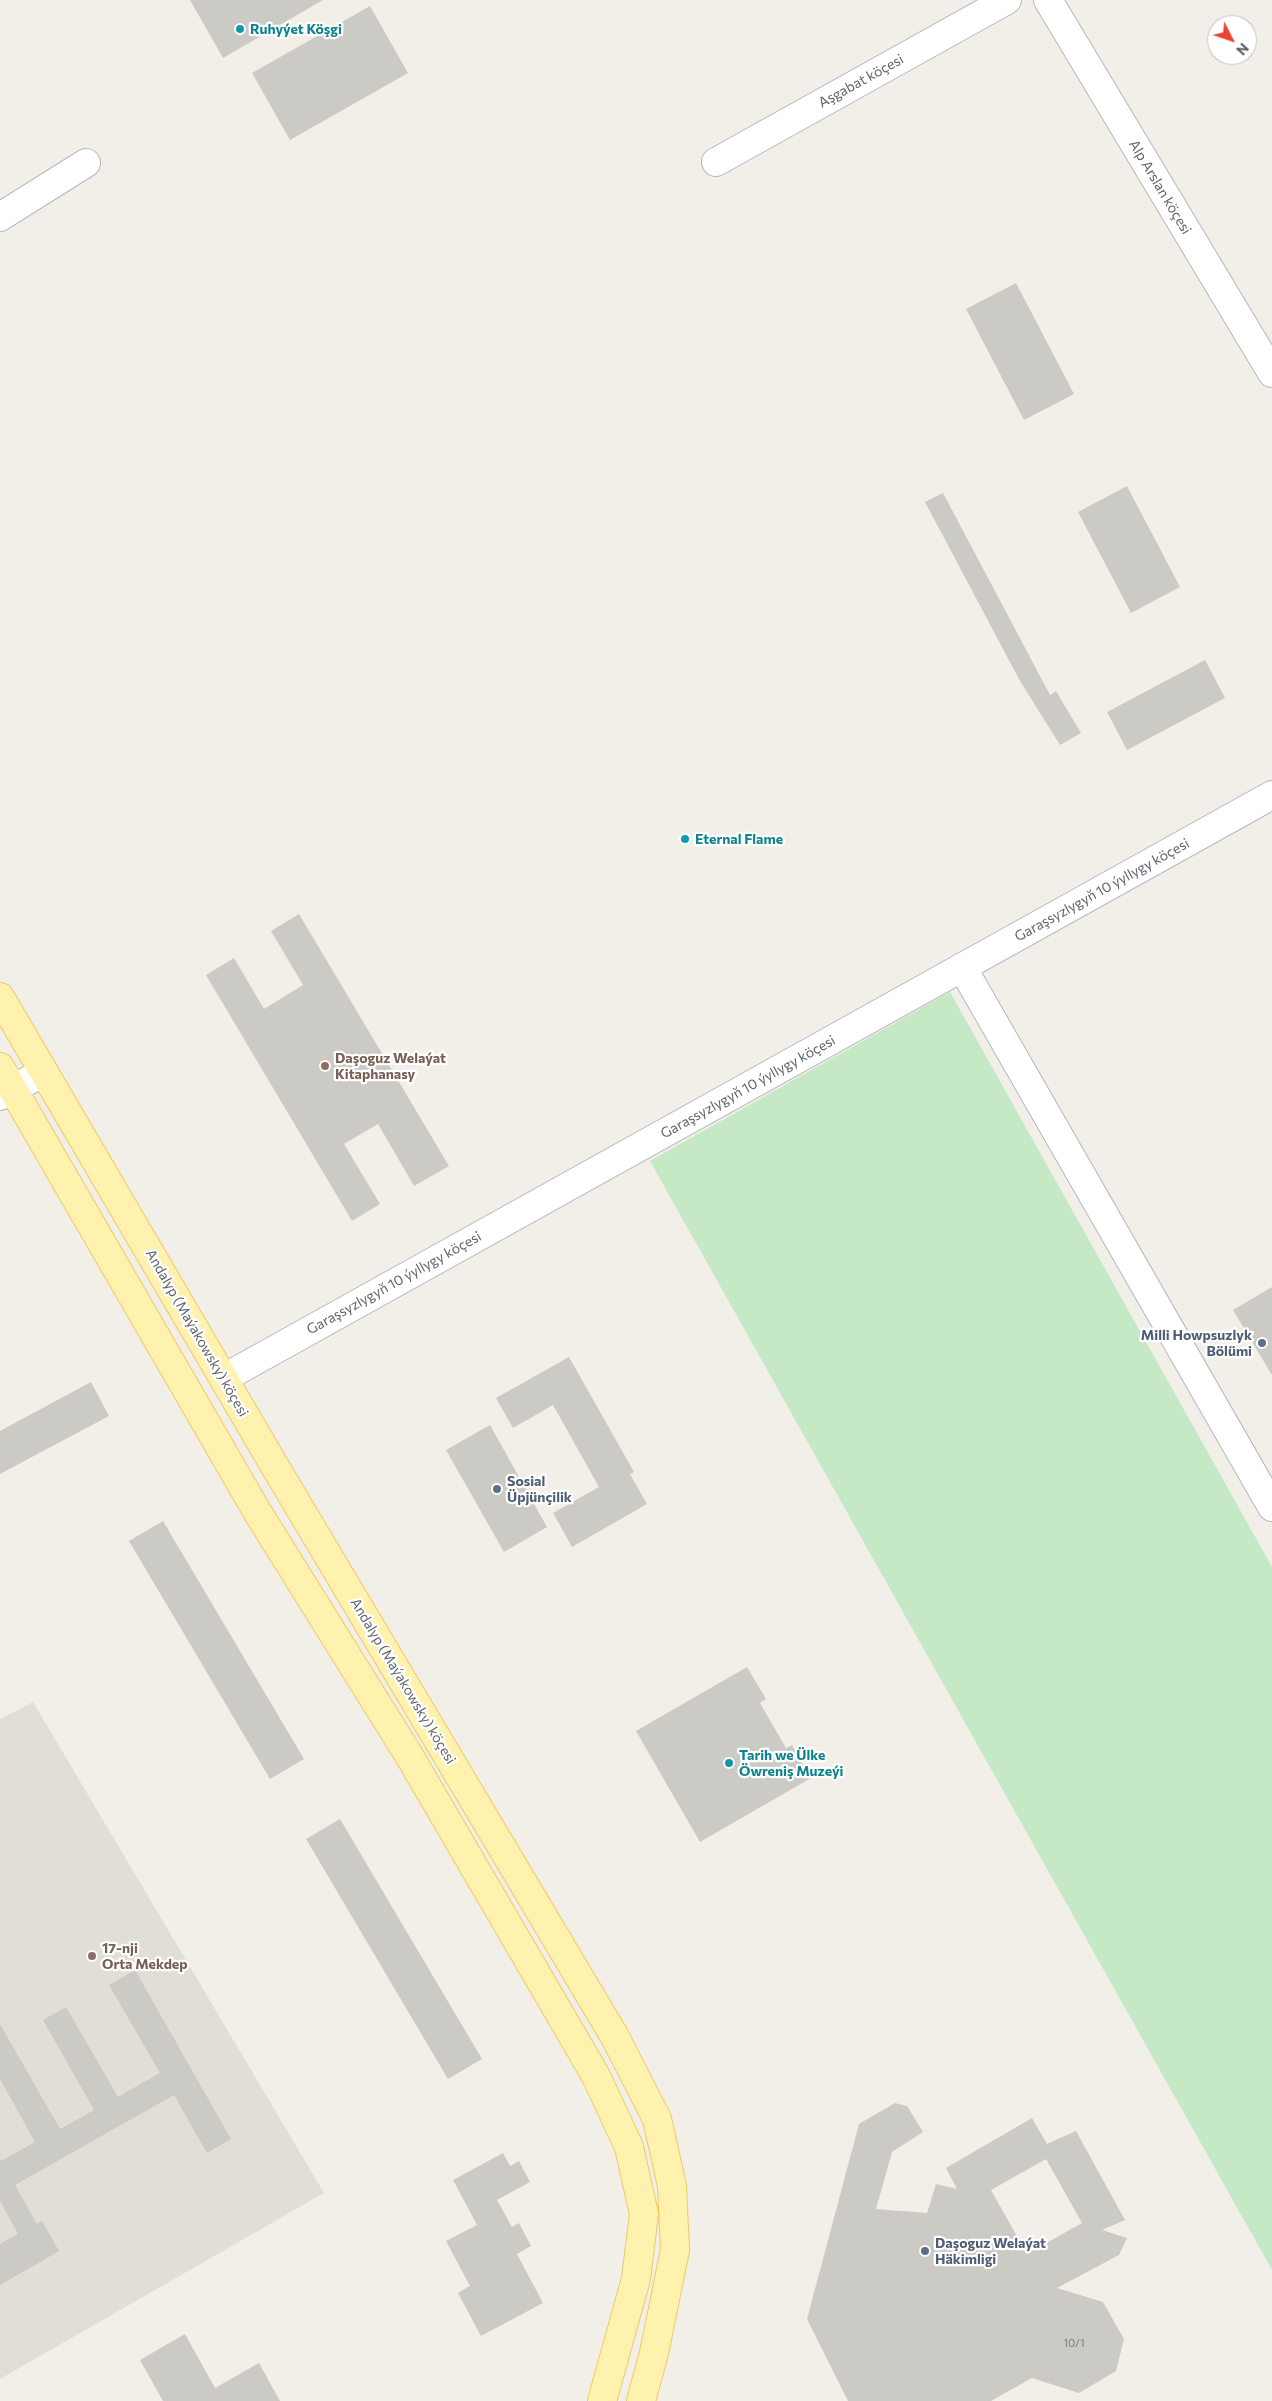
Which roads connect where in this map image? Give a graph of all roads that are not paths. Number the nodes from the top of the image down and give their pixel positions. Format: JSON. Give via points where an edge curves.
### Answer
{"nodes":[{"id":1,"x":1007,"y":0,"type":"edge"},
{"id":2,"x":1048,"y":0,"type":"edge"},
{"id":3,"x":716,"y":162,"type":"dead end"},
{"id":4,"x":86,"y":163,"type":"dead end"},
{"id":5,"x":0,"y":217,"type":"edge"},
{"id":6,"x":1272,"y":373,"type":"edge"},
{"id":7,"x":1272,"y":795,"type":"edge"},
{"id":8,"x":962,"y":968,"type":"junction"},
{"id":9,"x":0,"y":997,"type":"edge"},
{"id":10,"x":44,"y":1072,"type":"junction"},
{"id":11,"x":4,"y":1084,"type":"edge"},
{"id":12,"x":224,"y":1378,"type":"junction"},
{"id":13,"x":1272,"y":1507,"type":"edge"},
{"id":14,"x":602,"y":2401,"type":"edge"},
{"id":15,"x":641,"y":2401,"type":"edge"}],
"edges":[{"from":1,"to":3,"type":"street","name":"Aşgabat köçesi"},
{"from":2,"to":6,"type":"street","name":"Alp Arslan köçesi"},
{"from":4,"to":5,"type":"street"},
{"from":7,"to":8,"type":"street","name":"Garaşsyzlygyň 10 ýyllygy köçesi"},
{"from":8,"to":12,"type":"street","name":"Garaşsyzlygyň 10 ýyllygy köçesi"},
{"from":8,"to":13,"type":"street"},
{"from":9,"to":10,"type":"main road","name":"Andalyp (Maýakowsky) köçesi"},
{"from":10,"to":11,"type":"street"},
{"from":10,"to":12,"type":"main road","name":"Andalyp (Maýakowsky) köçesi"},
{"from":11,"to":14,"type":"main road","via":[[258,1512],[410,1758],[591,2067],[629,2147],[644,2214],[636,2279]]},
{"from":12,"to":15,"type":"main road","name":"Andalyp (Maýakowsky) köçesi","via":[[615,2037],[657,2119],[672,2186],[675,2250]]}]}
